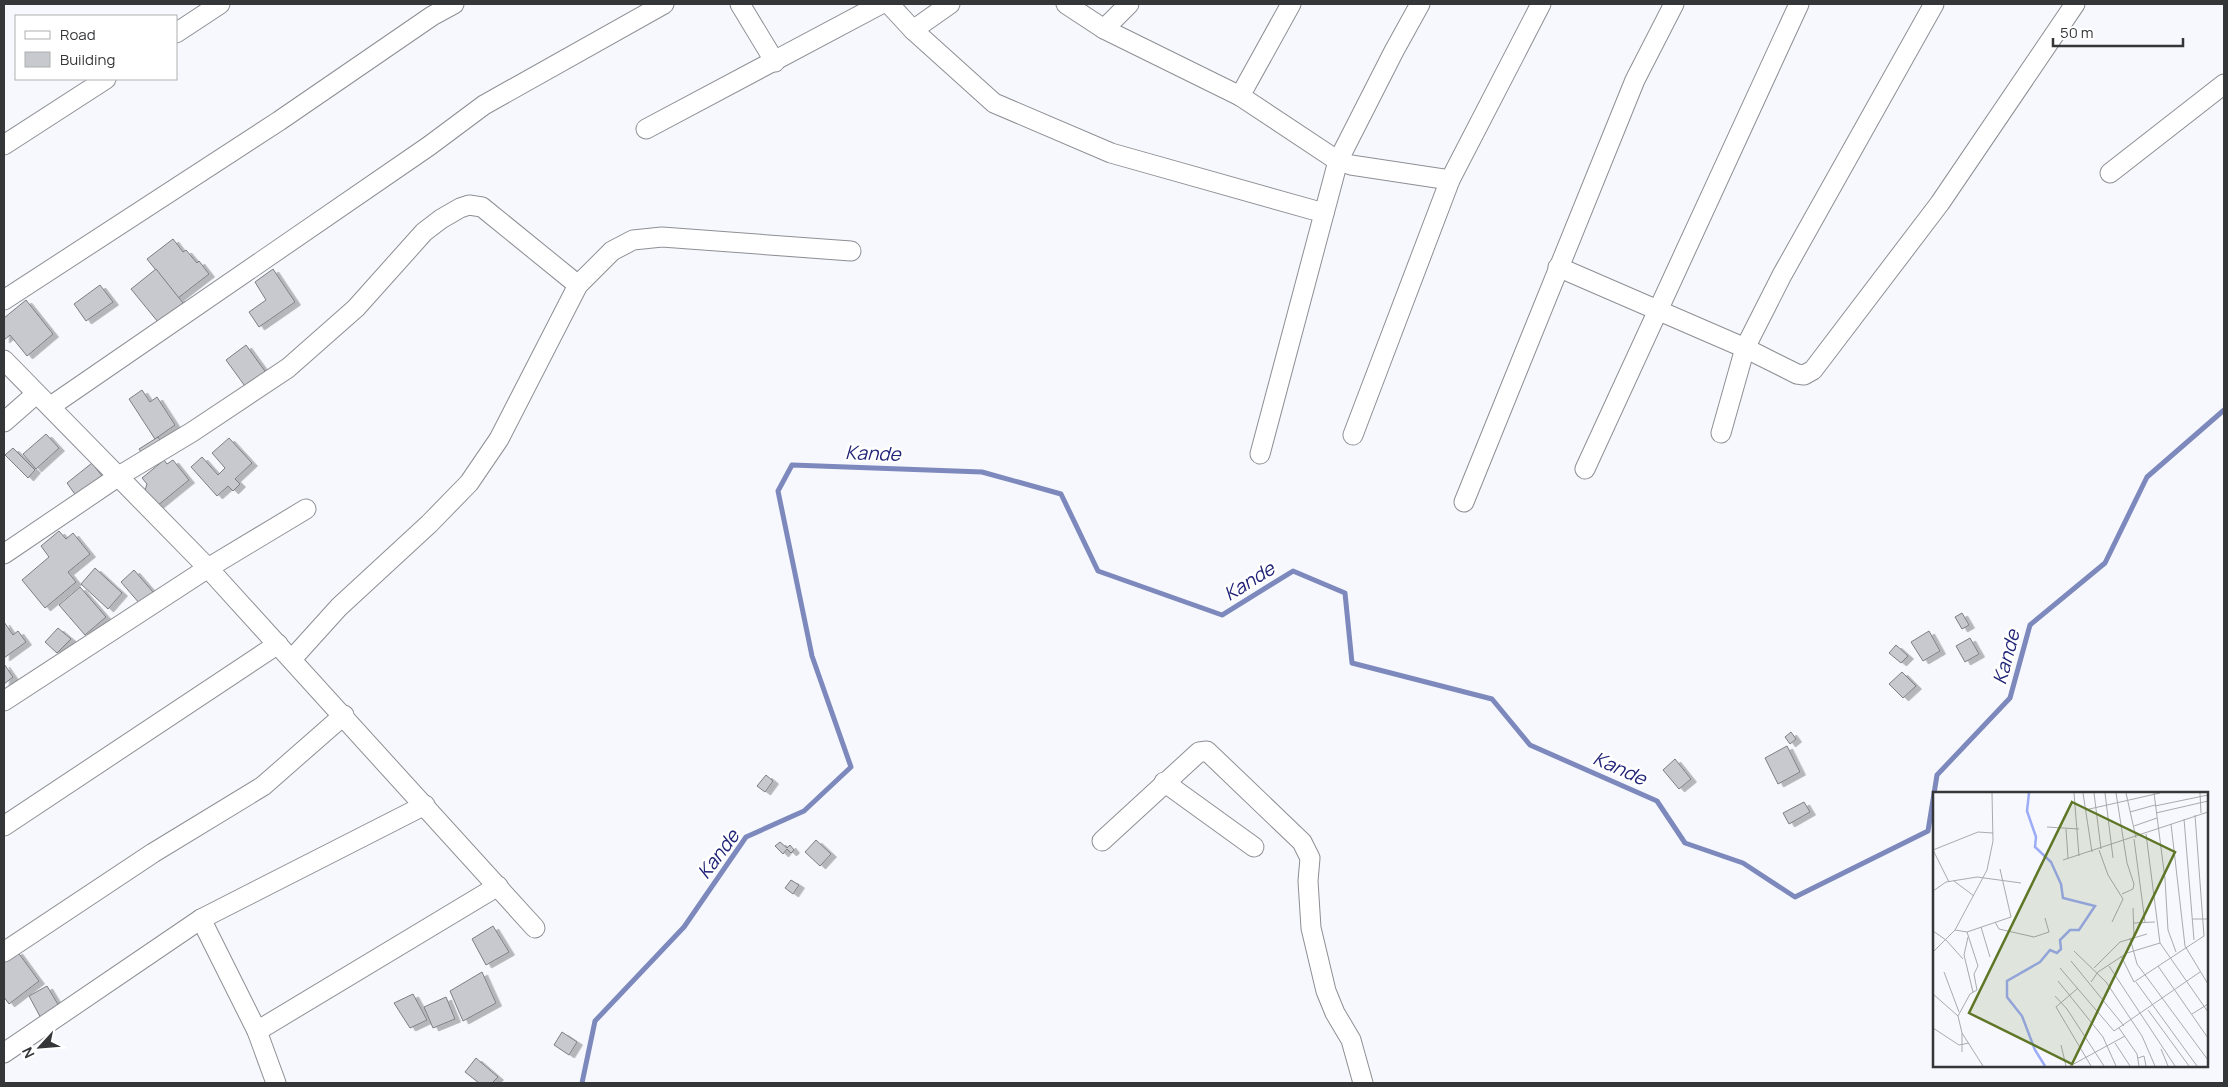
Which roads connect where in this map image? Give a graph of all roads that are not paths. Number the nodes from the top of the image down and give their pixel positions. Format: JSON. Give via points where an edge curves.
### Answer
{"nodes":[{"id":1,"x":220,"y":4,"type":"edge"},
{"id":2,"x":454,"y":4,"type":"edge"},
{"id":3,"x":664,"y":4,"type":"edge"},
{"id":4,"x":740,"y":4,"type":"edge"},
{"id":5,"x":881,"y":4,"type":"edge"},
{"id":6,"x":889,"y":4,"type":"edge"},
{"id":7,"x":950,"y":4,"type":"edge"},
{"id":8,"x":1066,"y":4,"type":"edge"},
{"id":9,"x":1129,"y":4,"type":"edge"},
{"id":10,"x":1291,"y":4,"type":"edge"},
{"id":11,"x":1420,"y":4,"type":"edge"},
{"id":12,"x":1541,"y":4,"type":"edge"},
{"id":13,"x":1674,"y":4,"type":"edge"},
{"id":14,"x":1799,"y":4,"type":"edge"},
{"id":15,"x":1934,"y":4,"type":"edge"},
{"id":16,"x":2075,"y":4,"type":"edge"},
{"id":17,"x":1104,"y":29,"type":"junction"},
{"id":18,"x":914,"y":30,"type":"junction"},
{"id":19,"x":178,"y":32,"type":"edge"},
{"id":20,"x":775,"y":62,"type":"junction"},
{"id":21,"x":104,"y":80,"type":"edge"},
{"id":22,"x":2224,"y":84,"type":"edge"},
{"id":23,"x":1240,"y":96,"type":"junction"},
{"id":24,"x":646,"y":129,"type":"dead end"},
{"id":25,"x":4,"y":146,"type":"edge"},
{"id":26,"x":1338,"y":161,"type":"junction"},
{"id":27,"x":2110,"y":172,"type":"dead end"},
{"id":28,"x":1450,"y":180,"type":"junction"},
{"id":29,"x":1324,"y":213,"type":"junction"},
{"id":30,"x":851,"y":251,"type":"dead end"},
{"id":31,"x":1558,"y":267,"type":"junction"},
{"id":32,"x":578,"y":285,"type":"junction"},
{"id":33,"x":4,"y":300,"type":"edge"},
{"id":34,"x":1659,"y":312,"type":"junction"},
{"id":35,"x":1745,"y":348,"type":"junction"},
{"id":36,"x":4,"y":360,"type":"edge"},
{"id":37,"x":36,"y":394,"type":"junction"},
{"id":38,"x":50,"y":406,"type":"junction"},
{"id":39,"x":4,"y":422,"type":"edge"},
{"id":40,"x":1721,"y":433,"type":"dead end"},
{"id":41,"x":1353,"y":435,"type":"dead end"},
{"id":42,"x":1260,"y":454,"type":"dead end"},
{"id":43,"x":1586,"y":469,"type":"dead end"},
{"id":44,"x":119,"y":476,"type":"junction"},
{"id":45,"x":1464,"y":502,"type":"dead end"},
{"id":46,"x":306,"y":509,"type":"dead end"},
{"id":47,"x":4,"y":554,"type":"edge"},
{"id":48,"x":208,"y":568,"type":"junction"},
{"id":49,"x":278,"y":644,"type":"junction"},
{"id":50,"x":292,"y":659,"type":"junction"},
{"id":51,"x":4,"y":701,"type":"edge"},
{"id":52,"x":344,"y":716,"type":"junction"},
{"id":53,"x":1164,"y":782,"type":"junction"},
{"id":54,"x":425,"y":805,"type":"junction"},
{"id":55,"x":4,"y":826,"type":"edge"},
{"id":56,"x":1102,"y":841,"type":"dead end"},
{"id":57,"x":1254,"y":847,"type":"dead end"},
{"id":58,"x":498,"y":886,"type":"junction"},
{"id":59,"x":201,"y":919,"type":"junction"},
{"id":60,"x":535,"y":928,"type":"dead end"},
{"id":61,"x":6,"y":945,"type":"edge"},
{"id":62,"x":258,"y":1031,"type":"junction"},
{"id":63,"x":4,"y":1052,"type":"edge"},
{"id":64,"x":276,"y":1083,"type":"edge"},
{"id":65,"x":1363,"y":1083,"type":"edge"}],
"edges":[{"from":1,"to":19,"type":"street"},
{"from":2,"to":33,"type":"street"},
{"from":3,"to":38,"type":"street","via":[[484,105]]},
{"from":4,"to":20,"type":"street"},
{"from":5,"to":20,"type":"street"},
{"from":6,"to":18,"type":"street"},
{"from":7,"to":18,"type":"street"},
{"from":8,"to":17,"type":"street"},
{"from":9,"to":17,"type":"street"},
{"from":10,"to":23,"type":"street"},
{"from":11,"to":26,"type":"street"},
{"from":12,"to":28,"type":"street"},
{"from":13,"to":31,"type":"street","via":[[1635,80]]},
{"from":14,"to":34,"type":"street"},
{"from":15,"to":35,"type":"street","via":[[1782,275]]},
{"from":16,"to":35,"type":"street","via":[[1940,204],[1814,370],[1804,375],[1796,374]]},
{"from":17,"to":23,"type":"street"},
{"from":18,"to":29,"type":"street","via":[[994,103],[1111,152]]},
{"from":20,"to":24,"type":"street"},
{"from":21,"to":25,"type":"street"},
{"from":22,"to":27,"type":"street"},
{"from":23,"to":26,"type":"street"},
{"from":26,"to":28,"type":"street"},
{"from":26,"to":29,"type":"street"},
{"from":28,"to":41,"type":"street"},
{"from":29,"to":42,"type":"street"},
{"from":30,"to":32,"type":"street","via":[[662,237],[633,240],[612,251]]},
{"from":31,"to":34,"type":"street"},
{"from":31,"to":45,"type":"street"},
{"from":32,"to":44,"type":"street","via":[[482,207],[470,205],[460,208],[424,232],[356,308],[288,368]]},
{"from":32,"to":50,"type":"street","via":[[499,439],[469,483],[339,607]]},
{"from":34,"to":35,"type":"street"},
{"from":34,"to":43,"type":"street"},
{"from":35,"to":40,"type":"street"},
{"from":36,"to":37,"type":"street"},
{"from":37,"to":38,"type":"street"},
{"from":37,"to":39,"type":"street"},
{"from":38,"to":44,"type":"street"},
{"from":44,"to":47,"type":"street"},
{"from":44,"to":48,"type":"street"},
{"from":46,"to":48,"type":"street"},
{"from":48,"to":49,"type":"street"},
{"from":48,"to":51,"type":"street"},
{"from":49,"to":50,"type":"street"},
{"from":49,"to":55,"type":"street"},
{"from":50,"to":52,"type":"street"},
{"from":52,"to":54,"type":"street"},
{"from":52,"to":61,"type":"street","via":[[263,786]]},
{"from":53,"to":56,"type":"street"},
{"from":53,"to":57,"type":"street"},
{"from":53,"to":65,"type":"street","via":[[1199,752],[1206,751],[1302,842],[1310,858],[1311,928],[1324,982],[1335,1013],[1351,1040]]},
{"from":54,"to":58,"type":"street"},
{"from":54,"to":59,"type":"street"},
{"from":58,"to":60,"type":"street"},
{"from":58,"to":62,"type":"street"},
{"from":59,"to":62,"type":"street"},
{"from":59,"to":63,"type":"street"},
{"from":62,"to":64,"type":"street"}]}
